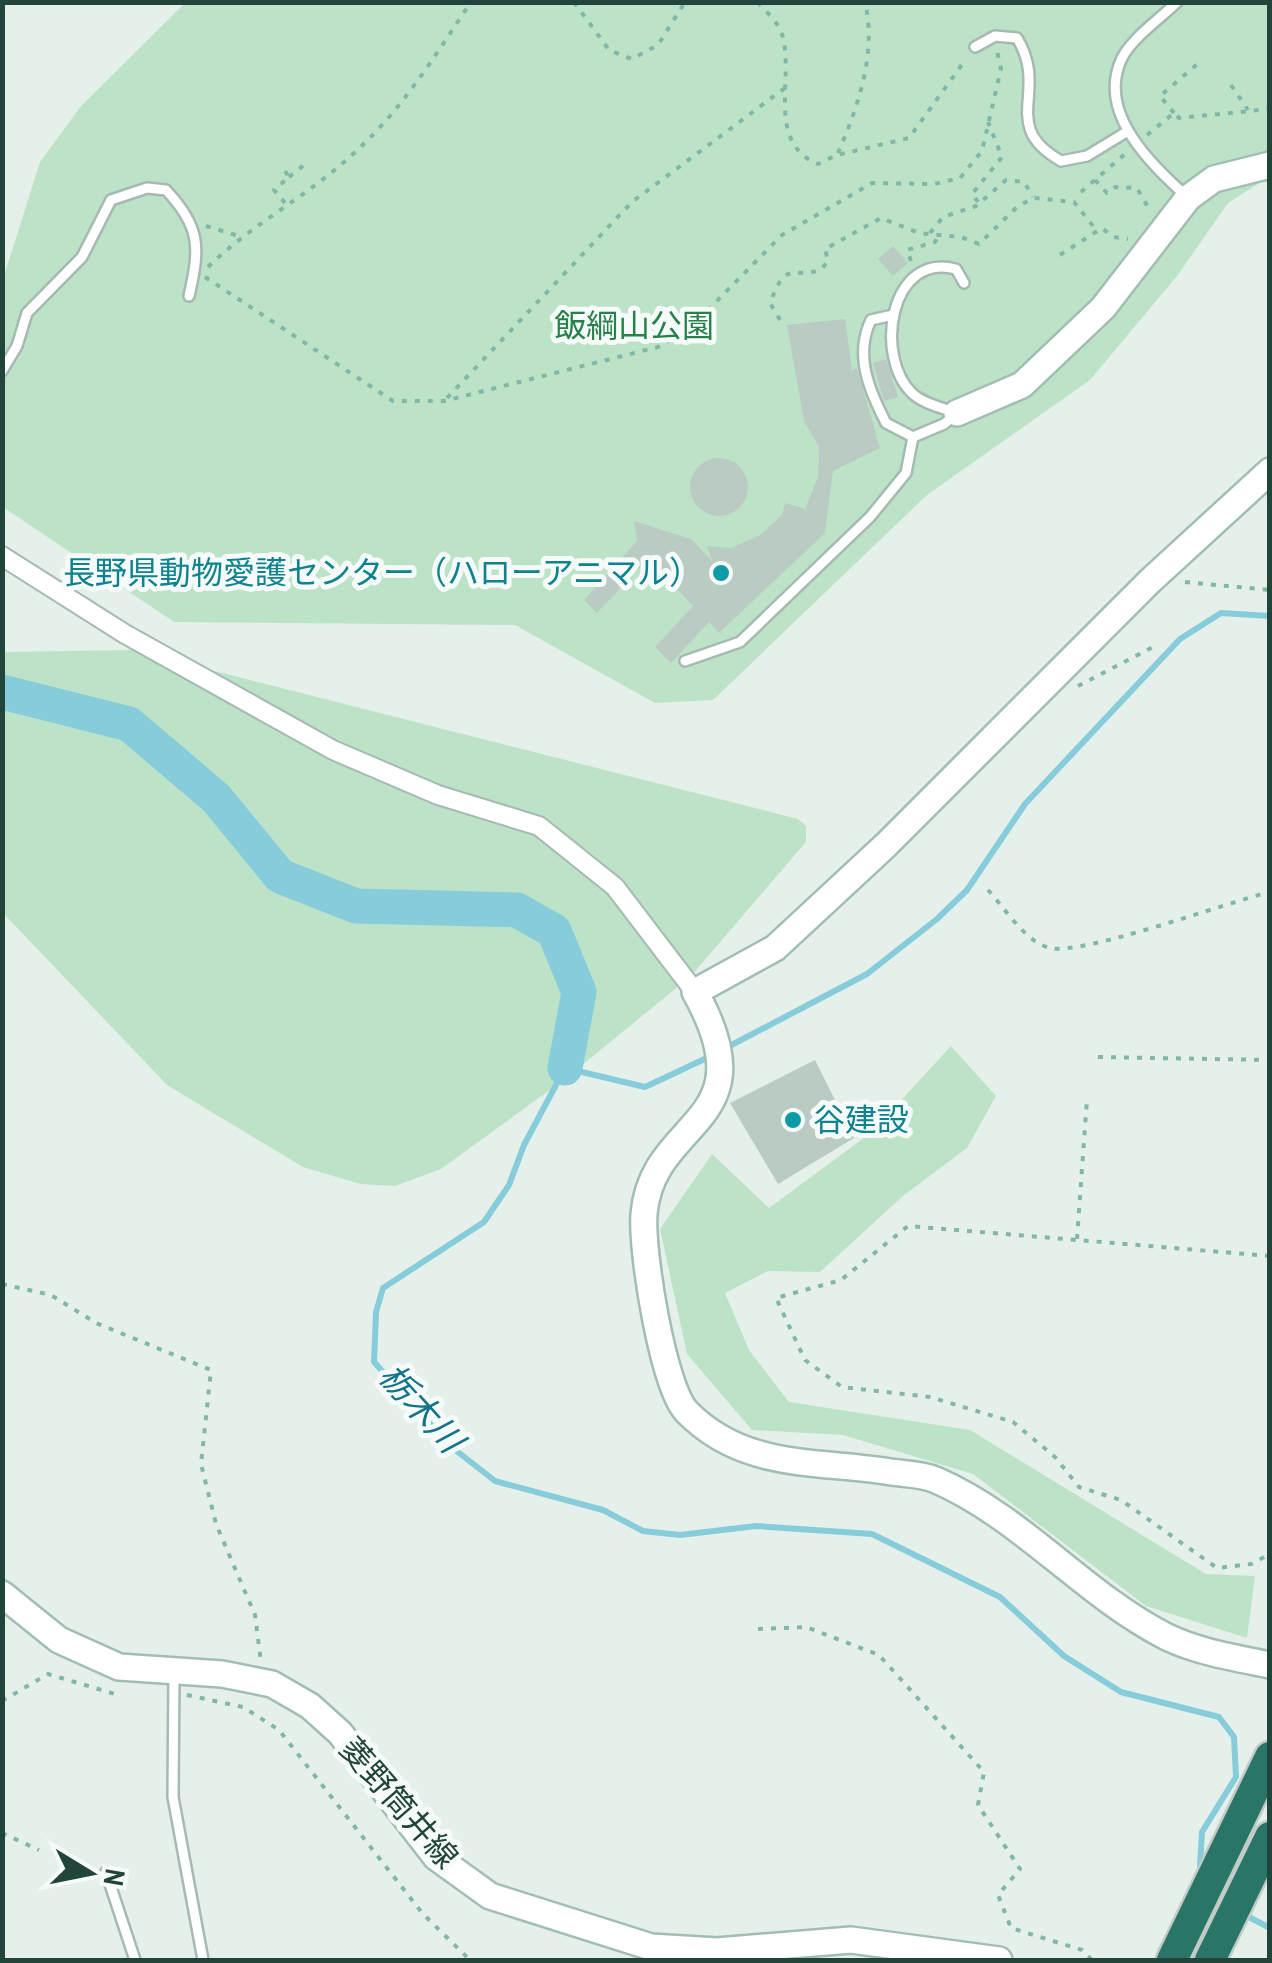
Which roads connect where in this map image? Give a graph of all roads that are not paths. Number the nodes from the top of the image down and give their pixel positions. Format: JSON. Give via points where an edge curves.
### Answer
{"nodes":[{"id":1,"x":1177,"y":2,"type":"edge"},
{"id":2,"x":975,"y":47,"type":"road end"},
{"id":3,"x":1128,"y":131,"type":"junction"},
{"id":4,"x":1270,"y":165,"type":"edge"},
{"id":5,"x":1188,"y":198,"type":"junction"},
{"id":6,"x":964,"y":283,"type":"dead end"},
{"id":7,"x":190,"y":296,"type":"dead end"},
{"id":8,"x":893,"y":315,"type":"junction"},
{"id":9,"x":2,"y":371,"type":"edge"},
{"id":10,"x":956,"y":413,"type":"junction"},
{"id":11,"x":913,"y":437,"type":"junction"},
{"id":12,"x":1270,"y":471,"type":"edge"},
{"id":13,"x":2,"y":556,"type":"edge"},
{"id":14,"x":684,"y":661,"type":"dead end"},
{"id":15,"x":695,"y":992,"type":"junction"},
{"id":16,"x":2,"y":1594,"type":"edge"},
{"id":17,"x":1270,"y":1665,"type":"edge"},
{"id":18,"x":173,"y":1680,"type":"junction"},
{"id":19,"x":1270,"y":1758,"type":"edge"},
{"id":20,"x":1270,"y":1838,"type":"edge"},
{"id":21,"x":106,"y":1872,"type":"dead end"},
{"id":22,"x":135,"y":1960,"type":"edge"},
{"id":23,"x":203,"y":1960,"type":"edge"},
{"id":24,"x":999,"y":1960,"type":"edge"},
{"id":25,"x":1172,"y":1960,"type":"edge"},
{"id":26,"x":1210,"y":1960,"type":"edge"}],
"edges":[{"from":1,"to":3,"type":"lane","via":[[1122,56],[1113,95]]},
{"from":2,"to":3,"type":"lane","via":[[995,36],[1017,38],[1031,60],[1026,119],[1036,147],[1061,161],[1087,156]]},
{"from":3,"to":5,"type":"lane"},
{"from":4,"to":5,"type":"street","via":[[1214,179]]},
{"from":5,"to":10,"type":"street","via":[[1103,308],[1022,385]]},
{"from":6,"to":8,"type":"lane","via":[[956,269],[937,264],[900,291]]},
{"from":7,"to":9,"type":"lane","via":[[190,219],[166,190],[147,188],[111,200],[82,257],[26,312]]},
{"from":8,"to":10,"type":"lane","via":[[898,366],[911,392]]},
{"from":8,"to":11,"type":"lane","via":[[871,320],[862,339],[864,366],[886,424]]},
{"from":10,"to":11,"type":"lane"},
{"from":11,"to":14,"type":"lane","via":[[906,473],[870,517],[740,642]]},
{"from":12,"to":15,"type":"street","via":[[775,948]]},
{"from":13,"to":15,"type":"street","via":[[332,750],[539,826],[615,886]]},
{"from":15,"to":17,"type":"street","via":[[712,1023],[721,1068],[716,1096],[652,1181],[644,1215],[658,1329],[670,1386],[684,1409],[734,1448],[784,1463],[844,1464],[933,1478],[1016,1526],[1128,1614],[1170,1638]]},
{"from":16,"to":18,"type":"street","name":"菱野筒井線","via":[[84,1654]]},
{"from":18,"to":23,"type":"lane","via":[[172,1797]]},
{"from":18,"to":24,"type":"street","name":"菱野筒井線","via":[[261,1682],[310,1706],[436,1857],[490,1896],[651,1948],[717,1952],[851,1940]]},
{"from":19,"to":25,"type":"highway"},
{"from":20,"to":26,"type":"highway"},
{"from":21,"to":22,"type":"lane"}]}
